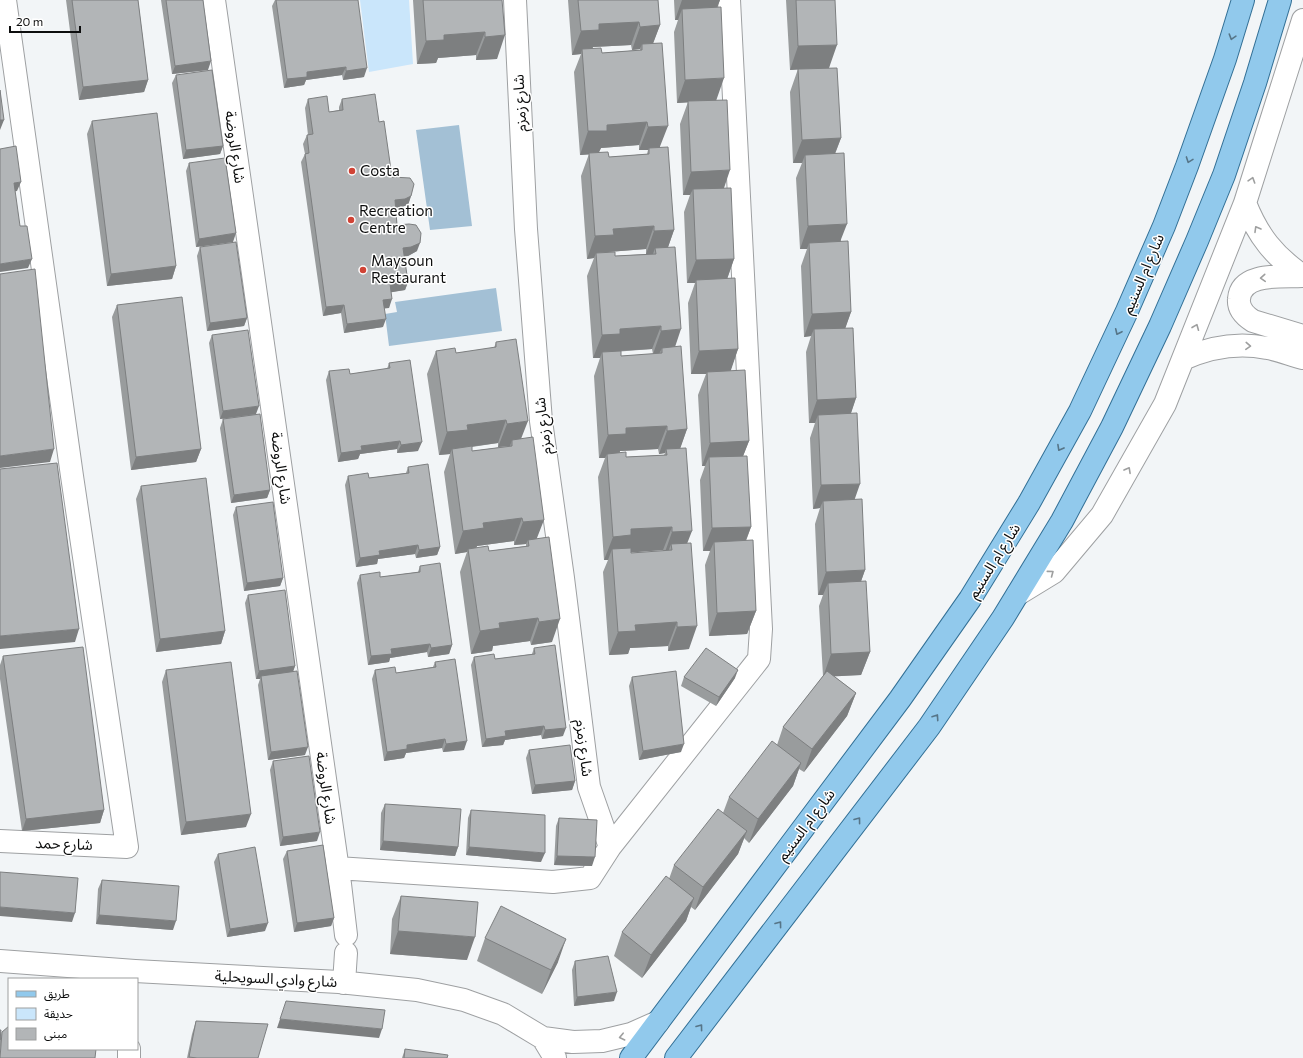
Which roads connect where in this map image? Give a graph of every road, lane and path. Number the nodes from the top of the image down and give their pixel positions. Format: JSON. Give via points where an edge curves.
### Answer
{"nodes":[{"id":1,"x":5,"y":0,"type":"edge"},
{"id":2,"x":214,"y":0,"type":"edge"},
{"id":3,"x":515,"y":0,"type":"edge"},
{"id":4,"x":729,"y":0,"type":"edge"},
{"id":5,"x":1243,"y":0,"type":"edge"},
{"id":6,"x":1280,"y":0,"type":"edge"},
{"id":7,"x":1303,"y":20,"type":"edge"},
{"id":8,"x":1245,"y":203,"type":"junction"},
{"id":9,"x":1302,"y":276,"type":"edge"},
{"id":10,"x":1303,"y":336,"type":"edge"},
{"id":11,"x":1303,"y":358,"type":"edge"},
{"id":12,"x":1183,"y":359,"type":"junction"},
{"id":13,"x":1018,"y":594,"type":"junction"},
{"id":14,"x":0,"y":841,"type":"edge"},
{"id":15,"x":610,"y":847,"type":"junction"},
{"id":16,"x":338,"y":868,"type":"junction"},
{"id":17,"x":0,"y":961,"type":"edge"},
{"id":18,"x":135,"y":975,"type":"edge"},
{"id":19,"x":344,"y":983,"type":"junction"},
{"id":20,"x":658,"y":1022,"type":"junction"},
{"id":21,"x":543,"y":1038,"type":"junction"},
{"id":22,"x":555,"y":1058,"type":"edge"},
{"id":23,"x":631,"y":1058,"type":"edge"},
{"id":24,"x":676,"y":1058,"type":"edge"}],
"edges":[{"from":1,"to":14,"type":"street","name":"شارع حمد","via":[[127,847]]},
{"from":2,"to":16,"type":"street","name":"شارع الروضة"},
{"from":3,"to":15,"type":"street","name":"شارع زمزم","via":[[526,229],[541,421],[589,787]]},
{"from":4,"to":15,"type":"street","via":[[761,629],[759,659]]},
{"from":5,"to":20,"type":"main road","name":"شارع ام السنيم","one_way":true,"via":[[1187,166],[1128,311],[1080,411],[1030,503],[970,599],[900,699]]},
{"from":6,"to":13,"type":"main road","via":[[1224,175],[1160,326],[1112,427],[1062,521]]},
{"from":8,"to":7,"type":"street","one_way":true},
{"from":9,"to":8,"type":"street","one_way":true,"via":[[1277,256],[1261,236]]},
{"from":12,"to":8,"type":"street","one_way":true},
{"from":9,"to":10,"type":"street","one_way":true,"via":[[1257,278],[1243,288],[1239,303],[1241,311],[1253,321]]},
{"from":12,"to":11,"type":"street","one_way":true,"via":[[1198,352],[1232,345],[1268,348]]},
{"from":13,"to":12,"type":"street","one_way":true,"via":[[1054,572],[1102,515],[1166,404]]},
{"from":24,"to":13,"type":"main road","one_way":true,"via":[[929,727]]},
{"from":15,"to":16,"type":"street","via":[[590,878],[553,882]]},
{"from":16,"to":19,"type":"street","name":"شارع الروضة","via":[[346,944]]},
{"from":17,"to":18,"type":"street","name":"شارع وادي السويحلية"},
{"from":18,"to":19,"type":"street","name":"شارع وادي السويحلية"},
{"from":19,"to":21,"type":"street","name":"شارع وادي السويحلية","via":[[417,990],[464,1000],[503,1014]]},
{"from":20,"to":21,"type":"street","name":"شارع وادي السويحلية","one_way":true,"via":[[631,1034],[602,1041],[573,1042]]},
{"from":20,"to":23,"type":"main road","name":"شارع ام السنيم"},
{"from":21,"to":22,"type":"street","name":"شارع وادي السويحلية"}]}
